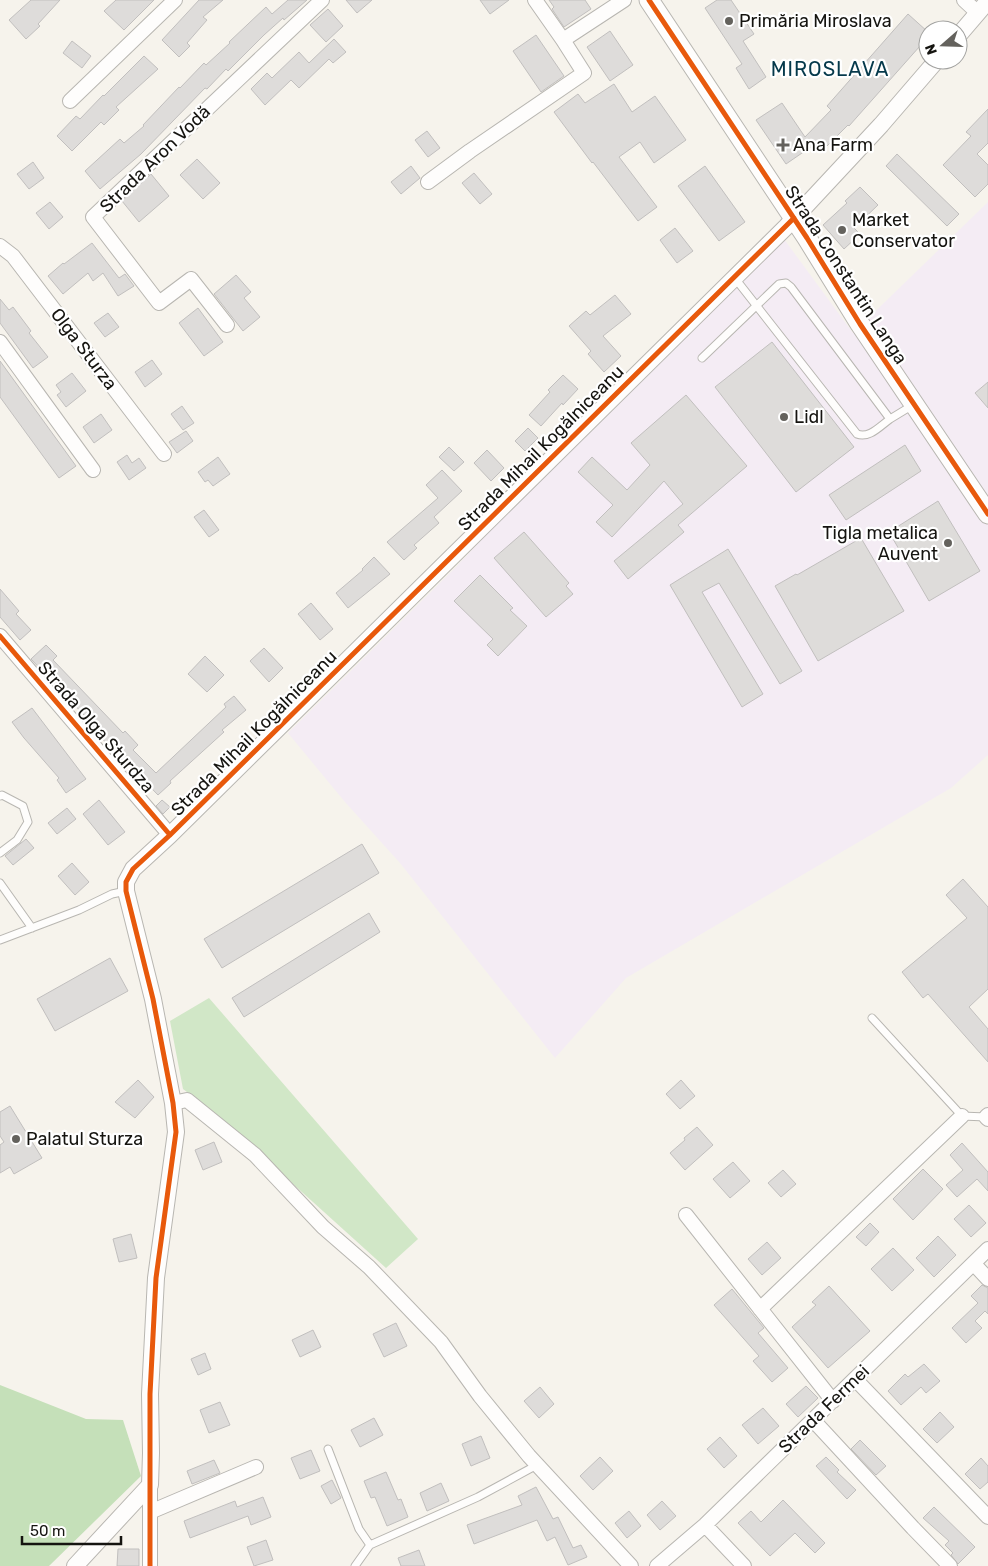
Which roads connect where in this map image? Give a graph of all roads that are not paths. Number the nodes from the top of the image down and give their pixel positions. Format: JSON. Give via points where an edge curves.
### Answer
{"nodes":[{"id":1,"x":175,"y":0,"type":"edge"},
{"id":2,"x":322,"y":0,"type":"edge"},
{"id":3,"x":535,"y":0,"type":"edge"},
{"id":4,"x":624,"y":0,"type":"edge"},
{"id":5,"x":648,"y":0,"type":"edge"},
{"id":6,"x":964,"y":0,"type":"edge"},
{"id":7,"x":983,"y":7,"type":"edge"},
{"id":8,"x":968,"y":24,"type":"edge"},
{"id":9,"x":563,"y":40,"type":"junction"},
{"id":10,"x":928,"y":70,"type":"edge"},
{"id":11,"x":70,"y":100,"type":"dead end"},
{"id":12,"x":428,"y":182,"type":"dead end"},
{"id":13,"x":794,"y":218,"type":"junction"},
{"id":14,"x":0,"y":246,"type":"edge"},
{"id":15,"x":734,"y":276,"type":"junction"},
{"id":16,"x":756,"y":305,"type":"junction"},
{"id":17,"x":227,"y":325,"type":"dead end"},
{"id":18,"x":0,"y":342,"type":"edge"},
{"id":19,"x":702,"y":358,"type":"dead end"},
{"id":20,"x":913,"y":404,"type":"junction"},
{"id":21,"x":890,"y":419,"type":"junction"},
{"id":22,"x":164,"y":454,"type":"dead end"},
{"id":23,"x":93,"y":470,"type":"dead end"},
{"id":24,"x":988,"y":514,"type":"edge"},
{"id":25,"x":0,"y":636,"type":"edge"},
{"id":26,"x":0,"y":796,"type":"edge"},
{"id":27,"x":170,"y":835,"type":"junction"},
{"id":28,"x":0,"y":853,"type":"edge"},
{"id":29,"x":0,"y":883,"type":"edge"},
{"id":30,"x":126,"y":891,"type":"junction"},
{"id":31,"x":32,"y":928,"type":"junction"},
{"id":32,"x":0,"y":940,"type":"edge"},
{"id":33,"x":872,"y":1018,"type":"dead end"},
{"id":34,"x":173,"y":1103,"type":"junction"},
{"id":35,"x":962,"y":1116,"type":"junction"},
{"id":36,"x":987,"y":1117,"type":"edge"},
{"id":37,"x":686,"y":1215,"type":"dead end"},
{"id":38,"x":988,"y":1249,"type":"edge"},
{"id":39,"x":974,"y":1264,"type":"junction"},
{"id":40,"x":988,"y":1279,"type":"edge"},
{"id":41,"x":760,"y":1309,"type":"junction"},
{"id":42,"x":855,"y":1379,"type":"junction"},
{"id":43,"x":833,"y":1401,"type":"junction"},
{"id":44,"x":813,"y":1420,"type":"junction"},
{"id":45,"x":328,"y":1449,"type":"dead end"},
{"id":46,"x":537,"y":1465,"type":"junction"},
{"id":47,"x":256,"y":1467,"type":"dead end"},
{"id":48,"x":150,"y":1485,"type":"junction"},
{"id":49,"x":150,"y":1512,"type":"junction"},
{"id":50,"x":988,"y":1517,"type":"edge"},
{"id":51,"x":705,"y":1525,"type":"junction"},
{"id":52,"x":370,"y":1546,"type":"junction"},
{"id":53,"x":75,"y":1566,"type":"edge"},
{"id":54,"x":150,"y":1566,"type":"edge"},
{"id":55,"x":355,"y":1566,"type":"edge"},
{"id":56,"x":631,"y":1566,"type":"edge"},
{"id":57,"x":657,"y":1566,"type":"edge"},
{"id":58,"x":744,"y":1566,"type":"edge"},
{"id":59,"x":950,"y":1566,"type":"edge"}],
"edges":[{"from":1,"to":11,"type":"street"},
{"from":2,"to":17,"type":"street","name":"Strada Aron Vodă","via":[[93,217],[159,303],[191,279]]},
{"from":3,"to":9,"type":"street"},
{"from":4,"to":9,"type":"street"},
{"from":5,"to":13,"type":"main road","name":"Strada Constantin Langa"},
{"from":6,"to":7,"type":"street"},
{"from":7,"to":8,"type":"street"},
{"from":9,"to":12,"type":"street","via":[[584,73]]},
{"from":10,"to":13,"type":"street","name":"Strada Mihail Kogălniceanu"},
{"from":13,"to":15,"type":"street","name":"Strada Mihail Kogălniceanu"},
{"from":13,"to":20,"type":"main road","name":"Strada Constantin Langa"},
{"from":14,"to":22,"type":"street","name":"Olga Sturza","via":[[13,256]]},
{"from":15,"to":16,"type":"lane"},
{"from":15,"to":27,"type":"street","name":"Strada Mihail Kogălniceanu"},
{"from":16,"to":19,"type":"lane"},
{"from":16,"to":21,"type":"lane","via":[[856,434],[867,435]]},
{"from":16,"to":21,"type":"lane","via":[[779,284],[786,283]]},
{"from":18,"to":23,"type":"street"},
{"from":20,"to":21,"type":"lane"},
{"from":20,"to":24,"type":"main road","name":"Strada Constantin Langa"},
{"from":25,"to":27,"type":"street","name":"Strada Olga Sturdza"},
{"from":26,"to":28,"type":"lane","via":[[23,806],[28,822],[17,840]]},
{"from":27,"to":30,"type":"street","name":"Strada Mihail Kogălniceanu","via":[[133,869],[126,882]]},
{"from":29,"to":31,"type":"lane"},
{"from":30,"to":31,"type":"lane"},
{"from":30,"to":34,"type":"street","via":[[153,1000]]},
{"from":31,"to":32,"type":"lane"},
{"from":33,"to":35,"type":"lane"},
{"from":34,"to":46,"type":"street","via":[[187,1100],[255,1156],[323,1227],[369,1267],[441,1342]]},
{"from":34,"to":48,"type":"street","via":[[176,1132],[156,1278],[150,1394]]},
{"from":35,"to":36,"type":"lane"},
{"from":35,"to":41,"type":"street"},
{"from":37,"to":41,"type":"street"},
{"from":38,"to":39,"type":"street","name":"Strada Fermei"},
{"from":39,"to":40,"type":"street"},
{"from":39,"to":42,"type":"street","name":"Strada Fermei"},
{"from":41,"to":43,"type":"street"},
{"from":42,"to":43,"type":"street","name":"Strada Fermei"},
{"from":42,"to":50,"type":"street"},
{"from":43,"to":44,"type":"street","name":"Strada Fermei"},
{"from":44,"to":51,"type":"street","name":"Strada Fermei"},
{"from":44,"to":59,"type":"street"},
{"from":45,"to":52,"type":"lane","via":[[359,1529]]},
{"from":46,"to":52,"type":"lane","via":[[478,1498]]},
{"from":46,"to":56,"type":"street"},
{"from":47,"to":49,"type":"street"},
{"from":48,"to":49,"type":"street"},
{"from":48,"to":53,"type":"street"},
{"from":49,"to":54,"type":"street"},
{"from":51,"to":57,"type":"street","name":"Strada Fermei"},
{"from":51,"to":58,"type":"street"},
{"from":52,"to":55,"type":"lane"}]}
